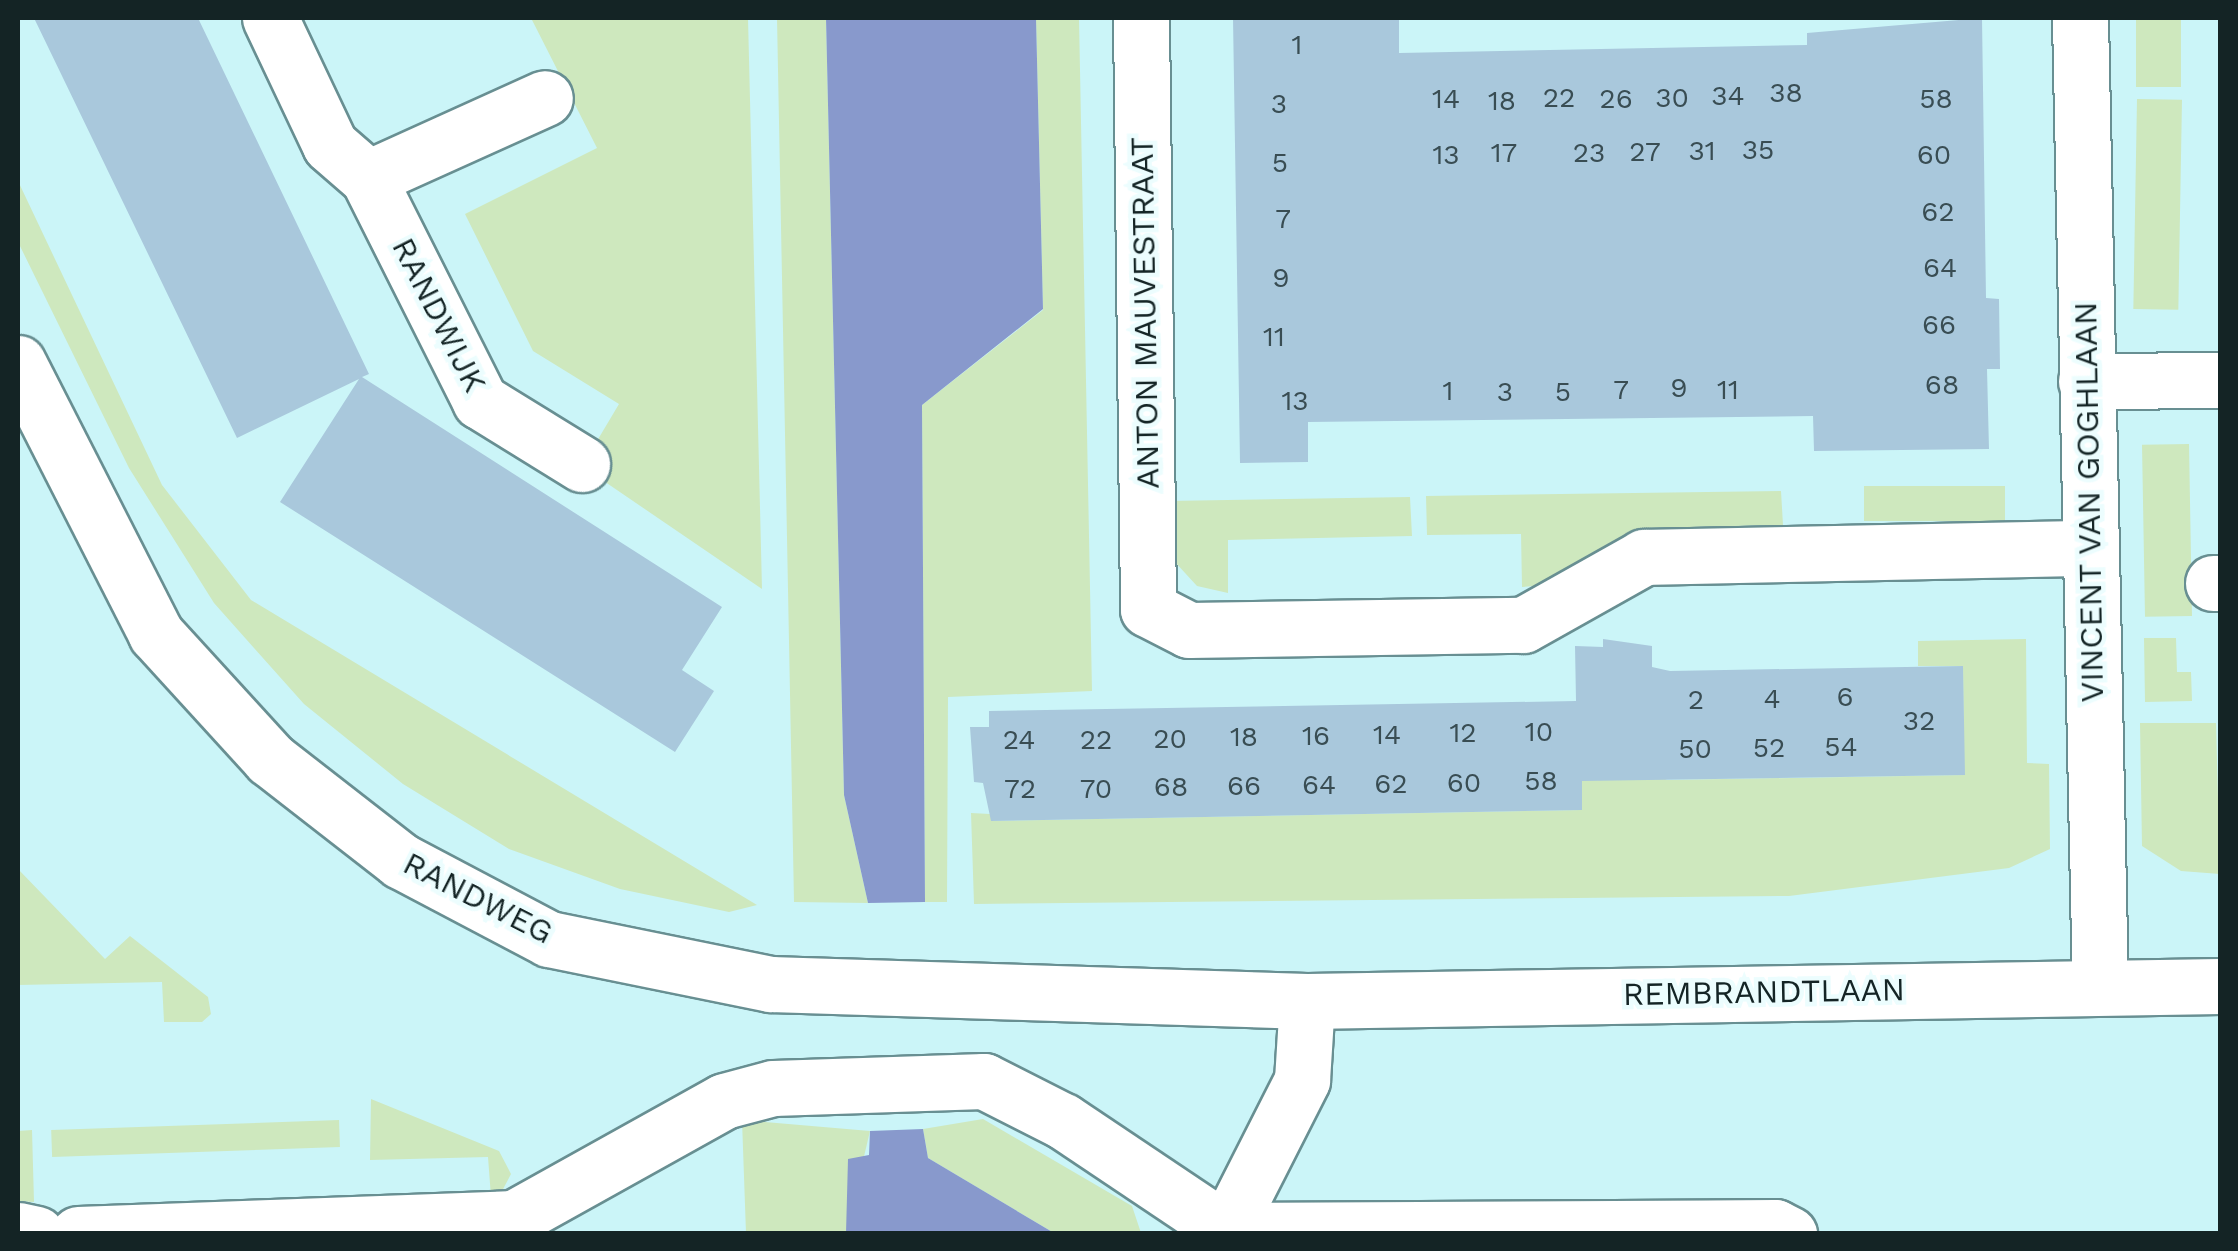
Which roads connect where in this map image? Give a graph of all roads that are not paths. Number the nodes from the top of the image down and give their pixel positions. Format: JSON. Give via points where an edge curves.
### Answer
{"nodes":[{"id":1,"x":270,"y":18,"type":"edge"},
{"id":2,"x":1141,"y":18,"type":"edge"},
{"id":3,"x":2080,"y":18,"type":"edge"},
{"id":4,"x":545,"y":98,"type":"dead end"},
{"id":5,"x":368,"y":178,"type":"junction"},
{"id":6,"x":18,"y":363,"type":"edge"},
{"id":7,"x":2086,"y":380,"type":"junction"},
{"id":8,"x":2220,"y":380,"type":"edge"},
{"id":9,"x":582,"y":464,"type":"dead end"},
{"id":10,"x":2087,"y":548,"type":"junction"},
{"id":11,"x":2100,"y":986,"type":"junction"},
{"id":12,"x":2220,"y":986,"type":"edge"},
{"id":13,"x":1308,"y":1001,"type":"junction"},
{"id":14,"x":18,"y":1230,"type":"edge"},
{"id":15,"x":1225,"y":1232,"type":"edge"},
{"id":16,"x":37,"y":1234,"type":"edge"},
{"id":17,"x":78,"y":1234,"type":"edge"},
{"id":18,"x":1788,"y":1234,"type":"edge"}],
"edges":[{"from":1,"to":5,"type":"street","name":"RANDWIJK","via":[[330,145]]},
{"from":2,"to":10,"type":"street","name":"ANTON MAUVESTRAAT","via":[[1148,609],[1189,630],[1522,626],[1644,557]]},
{"from":3,"to":7,"type":"street","name":"VINCENT VAN GOGHLAAN"},
{"from":4,"to":5,"type":"street"},
{"from":5,"to":9,"type":"street","name":"RANDWIJK","via":[[480,402]]},
{"from":6,"to":13,"type":"street","name":"RANDWEG","via":[[156,634],[270,760],[401,860],[549,939],[770,984],[939,984]]},
{"from":7,"to":8,"type":"street"},
{"from":7,"to":10,"type":"street","name":"VINCENT VAN GOGHLAAN"},
{"from":10,"to":11,"type":"street","name":"VINCENT VAN GOGHLAAN"},
{"from":11,"to":12,"type":"street","name":"REMBRANDTLAAN"},
{"from":11,"to":13,"type":"street","name":"REMBRANDTLAAN"},
{"from":13,"to":15,"type":"street","via":[[1302,1080]]},
{"from":14,"to":16,"type":"street"},
{"from":15,"to":17,"type":"street","via":[[1063,1121],[984,1080],[773,1088],[724,1100],[514,1218]]},
{"from":15,"to":18,"type":"street","via":[[1775,1226]]}]}
